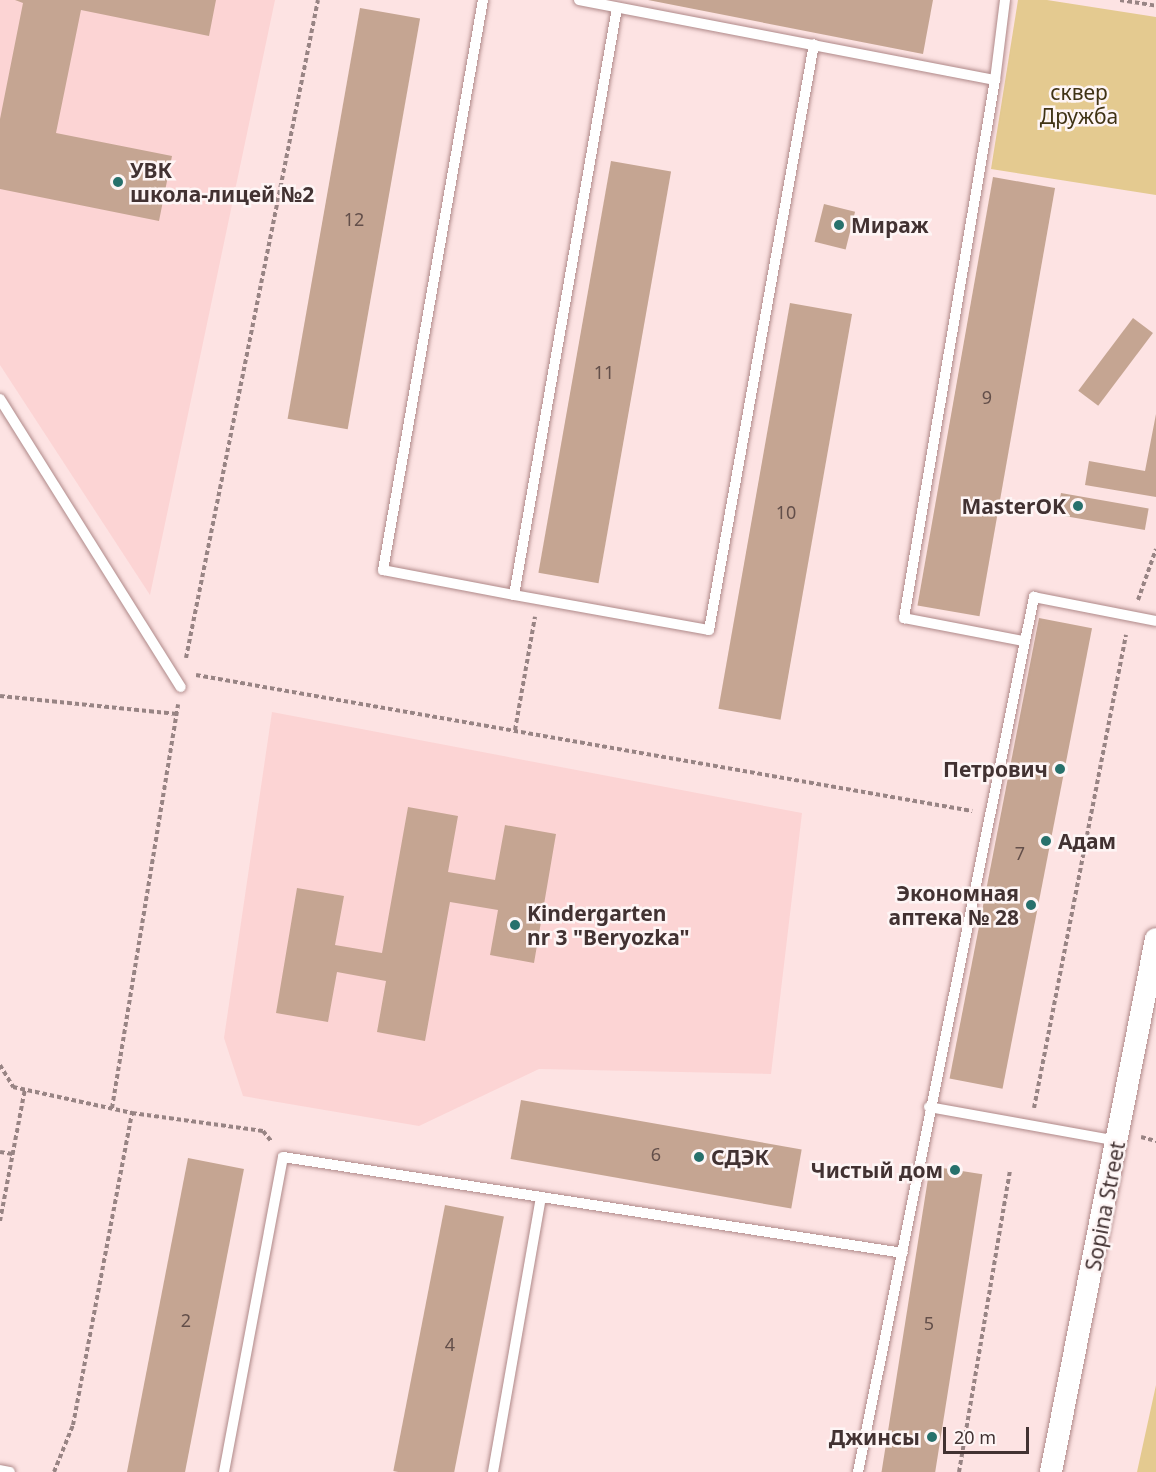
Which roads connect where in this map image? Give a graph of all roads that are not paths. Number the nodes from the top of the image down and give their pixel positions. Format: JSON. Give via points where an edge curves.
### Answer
{"nodes":[{"id":1,"x":483,"y":0,"type":"edge"},
{"id":2,"x":579,"y":0,"type":"edge"},
{"id":3,"x":1005,"y":0,"type":"edge"},
{"id":4,"x":617,"y":8,"type":"junction"},
{"id":5,"x":814,"y":44,"type":"junction"},
{"id":6,"x":995,"y":80,"type":"junction"},
{"id":7,"x":0,"y":399,"type":"edge"},
{"id":8,"x":514,"y":595,"type":"junction"},
{"id":9,"x":1156,"y":621,"type":"edge"},
{"id":10,"x":1023,"y":641,"type":"junction"},
{"id":11,"x":181,"y":687,"type":"road end"},
{"id":12,"x":1156,"y":939,"type":"edge"},
{"id":13,"x":928,"y":1107,"type":"junction"},
{"id":14,"x":1118,"y":1141,"type":"junction"},
{"id":15,"x":541,"y":1197,"type":"junction"},
{"id":16,"x":903,"y":1253,"type":"junction"},
{"id":17,"x":0,"y":1470,"type":"edge"},
{"id":18,"x":10,"y":1472,"type":"edge"},
{"id":19,"x":224,"y":1472,"type":"edge"},
{"id":20,"x":493,"y":1472,"type":"edge"},
{"id":21,"x":858,"y":1472,"type":"edge"},
{"id":22,"x":1051,"y":1472,"type":"edge"}],
"edges":[{"from":1,"to":8,"type":"lane","via":[[384,570]]},
{"from":2,"to":4,"type":"lane"},
{"from":3,"to":6,"type":"lane"},
{"from":4,"to":5,"type":"lane"},
{"from":4,"to":8,"type":"lane"},
{"from":5,"to":6,"type":"lane"},
{"from":5,"to":8,"type":"lane","via":[[709,630]]},
{"from":6,"to":10,"type":"lane","via":[[904,618]]},
{"from":7,"to":11,"type":"lane"},
{"from":9,"to":10,"type":"lane","via":[[1034,597]]},
{"from":10,"to":13,"type":"lane"},
{"from":12,"to":14,"type":"street","name":"Sopina Street"},
{"from":13,"to":14,"type":"lane"},
{"from":13,"to":16,"type":"lane"},
{"from":14,"to":22,"type":"street","name":"Sopina Street"},
{"from":15,"to":16,"type":"lane"},
{"from":15,"to":19,"type":"lane","via":[[283,1157]]},
{"from":15,"to":20,"type":"lane"},
{"from":16,"to":21,"type":"lane"},
{"from":17,"to":18,"type":"lane"}]}
